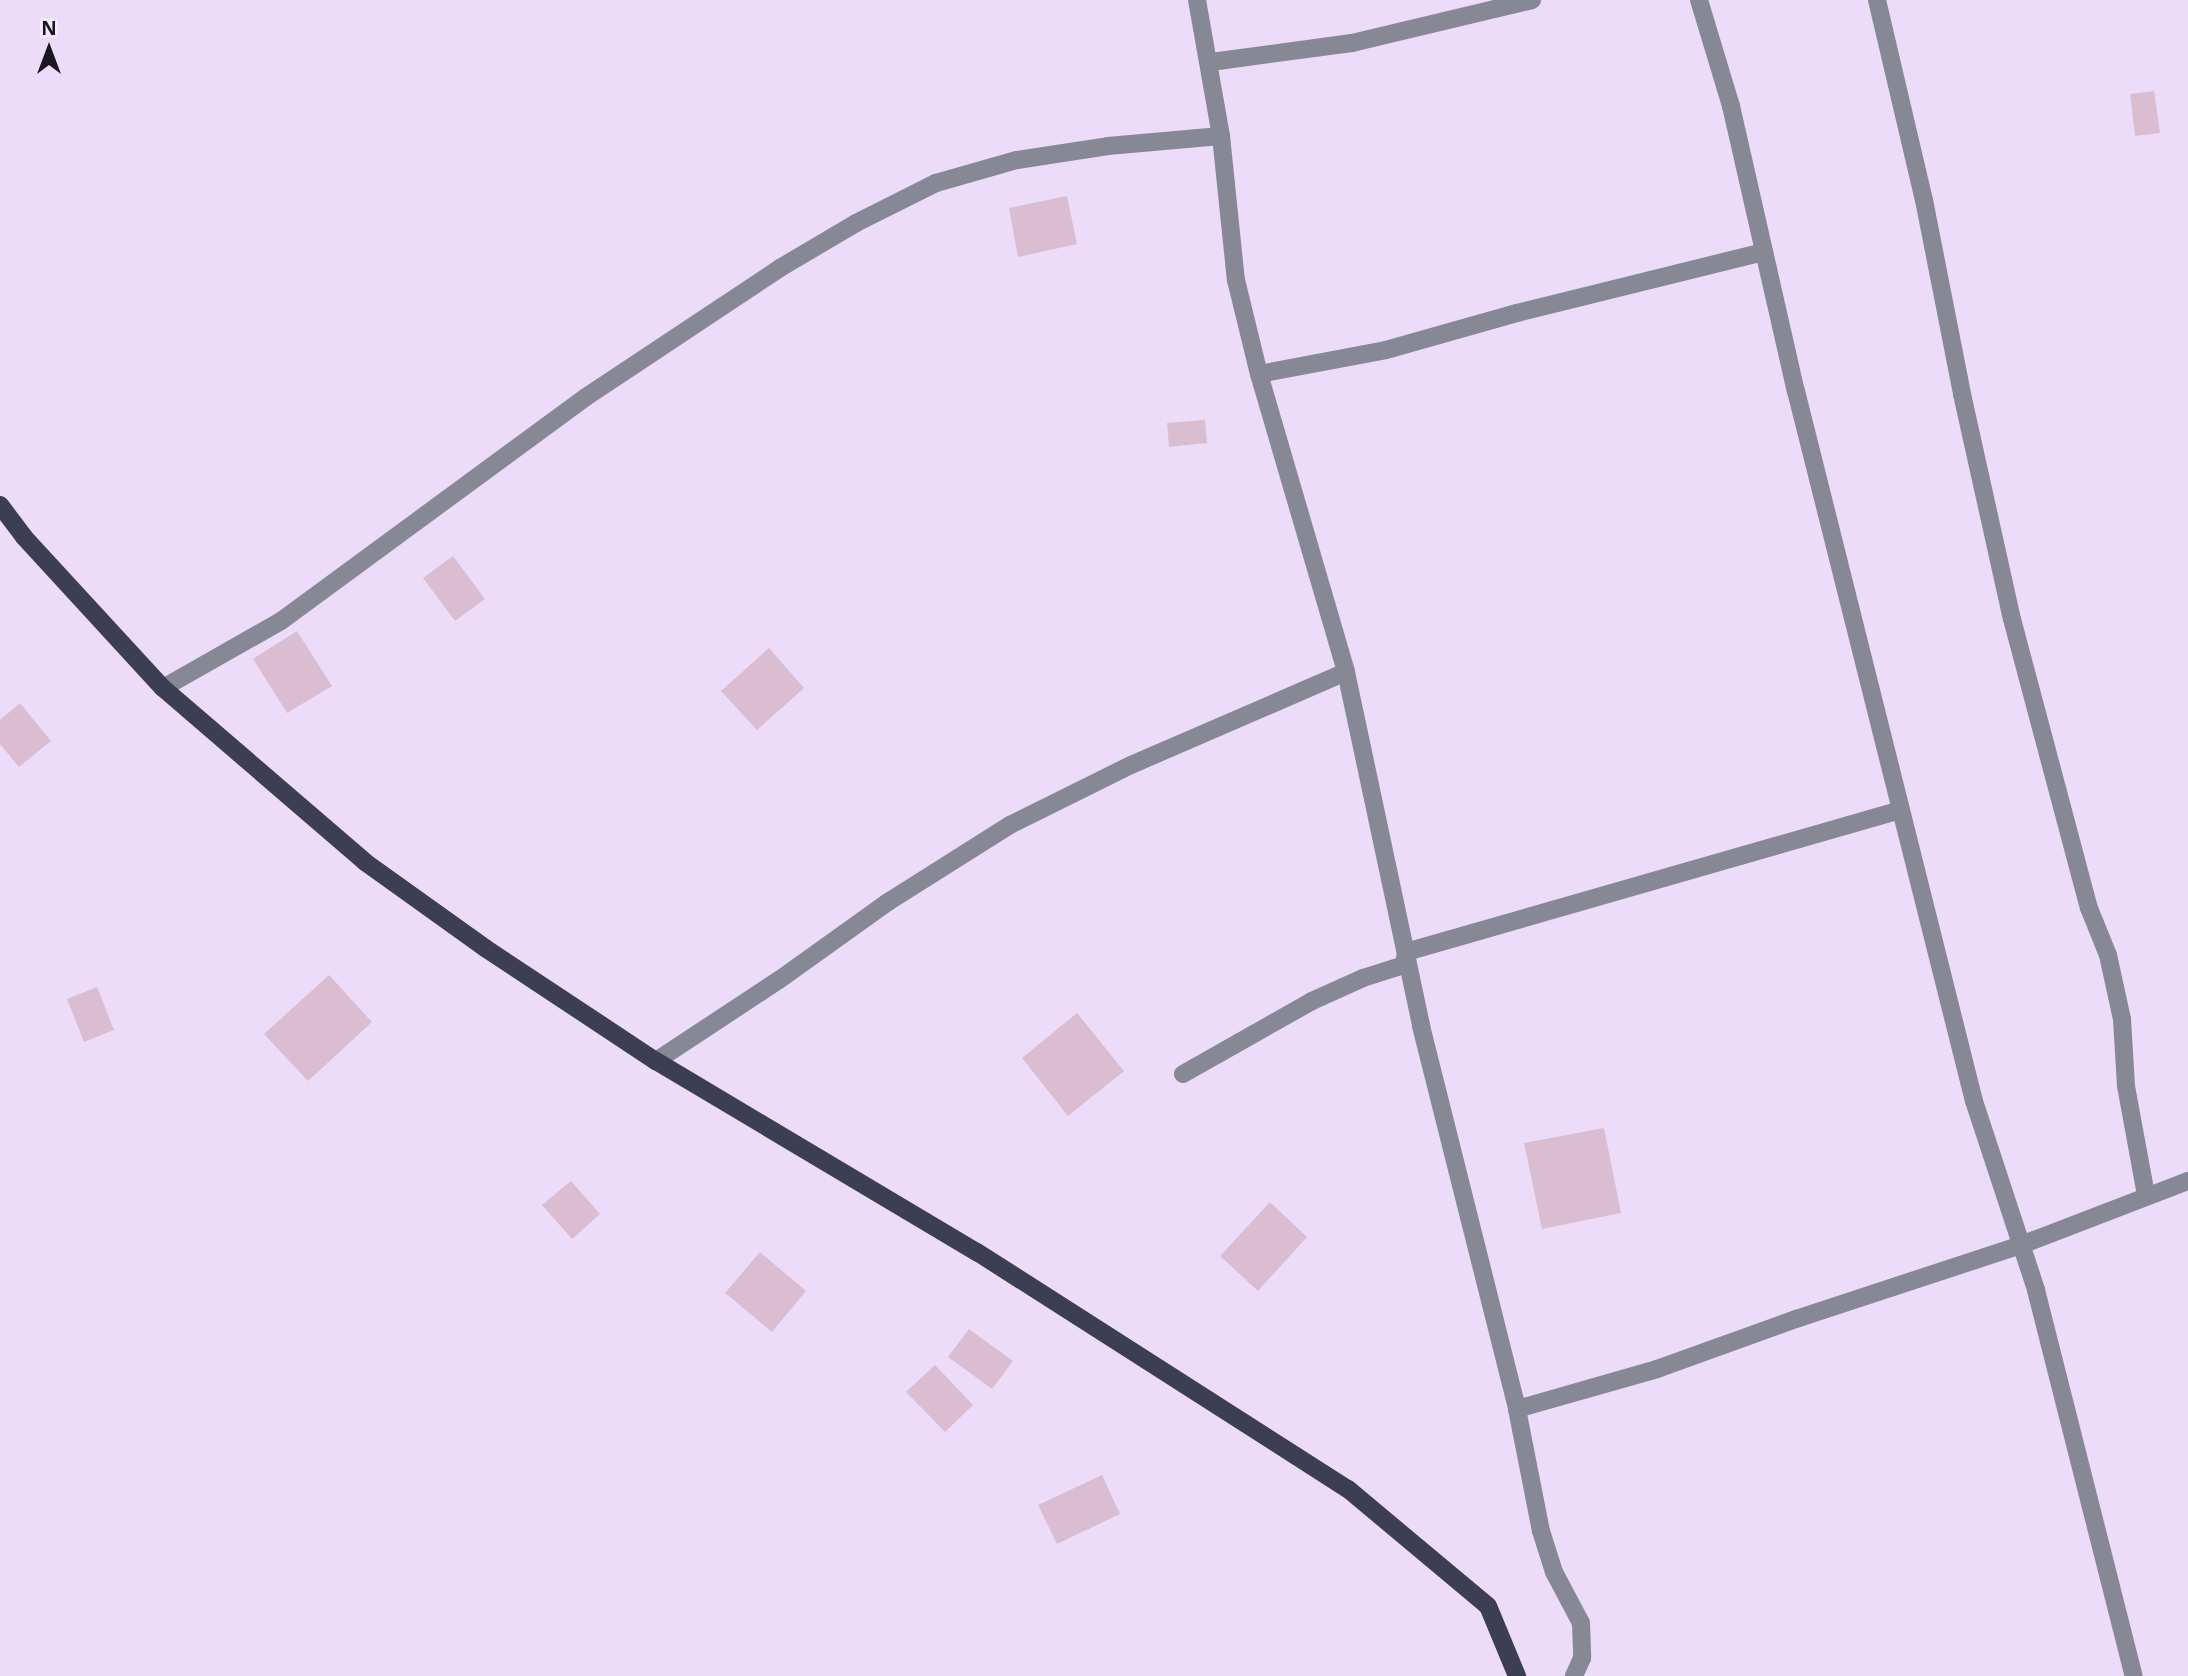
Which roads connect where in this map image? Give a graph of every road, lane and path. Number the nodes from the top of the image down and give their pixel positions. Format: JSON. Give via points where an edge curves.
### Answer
{"nodes":[{"id":1,"x":1197,"y":0,"type":"edge"},
{"id":2,"x":1532,"y":0,"type":"edge"},
{"id":3,"x":1699,"y":0,"type":"edge"},
{"id":4,"x":1877,"y":0,"type":"edge"},
{"id":5,"x":1210,"y":62,"type":"junction"},
{"id":6,"x":1221,"y":136,"type":"junction"},
{"id":7,"x":1764,"y":252,"type":"junction"},
{"id":8,"x":1259,"y":374,"type":"junction"},
{"id":9,"x":0,"y":505,"type":"edge"},
{"id":10,"x":1346,"y":671,"type":"junction"},
{"id":11,"x":163,"y":688,"type":"junction"},
{"id":12,"x":1901,"y":810,"type":"junction"},
{"id":13,"x":1406,"y":953,"type":"junction"},
{"id":14,"x":656,"y":1061,"type":"junction"},
{"id":15,"x":1183,"y":1074,"type":"dead end"},
{"id":16,"x":2188,"y":1181,"type":"edge"},
{"id":17,"x":2146,"y":1195,"type":"junction"},
{"id":18,"x":2021,"y":1245,"type":"junction"},
{"id":19,"x":1517,"y":1409,"type":"junction"},
{"id":20,"x":1517,"y":1676,"type":"edge"},
{"id":21,"x":1574,"y":1676,"type":"edge"},
{"id":22,"x":2134,"y":1676,"type":"edge"}],
"edges":[{"from":1,"to":5,"type":"street"},
{"from":2,"to":5,"type":"street","via":[[1352,43]]},
{"from":3,"to":7,"type":"street","via":[[1731,106]]},
{"from":4,"to":17,"type":"street","via":[[2012,619],[2089,908],[2108,955],[2122,1020],[2126,1086]]},
{"from":5,"to":6,"type":"street"},
{"from":6,"to":8,"type":"street","via":[[1236,279]]},
{"from":6,"to":11,"type":"street","via":[[1017,160],[936,183],[856,223],[586,397],[281,621]]},
{"from":7,"to":8,"type":"street","via":[[1386,350]]},
{"from":7,"to":12,"type":"street"},
{"from":8,"to":10,"type":"street"},
{"from":9,"to":11,"type":"main road"},
{"from":10,"to":13,"type":"street"},
{"from":10,"to":14,"type":"street","via":[[1130,765],[1010,825],[888,902]]},
{"from":11,"to":14,"type":"main road","via":[[365,862]]},
{"from":12,"to":13,"type":"street"},
{"from":12,"to":18,"type":"street","via":[[1974,1101]]},
{"from":13,"to":15,"type":"street","via":[[1404,965],[1312,1001]]},
{"from":13,"to":19,"type":"street"},
{"from":14,"to":20,"type":"main road","via":[[977,1252],[1348,1489],[1488,1606]]},
{"from":16,"to":17,"type":"street"},
{"from":17,"to":18,"type":"street"},
{"from":18,"to":19,"type":"street","via":[[1657,1370]]},
{"from":18,"to":22,"type":"street"},
{"from":19,"to":21,"type":"street","via":[[1541,1531],[1554,1572],[1581,1623],[1582,1658]]}]}
